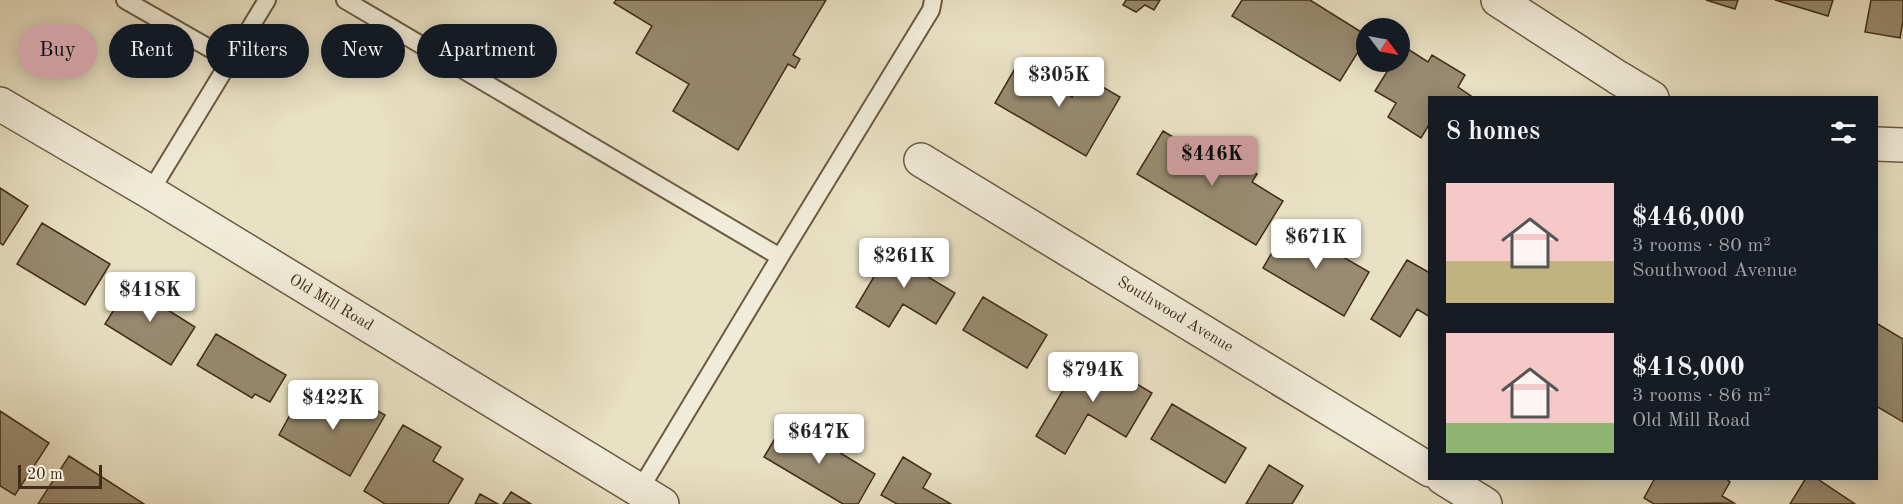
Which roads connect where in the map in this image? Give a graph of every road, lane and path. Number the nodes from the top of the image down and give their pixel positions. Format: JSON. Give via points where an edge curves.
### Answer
{"nodes":[{"id":1,"x":125,"y":0,"type":"edge"},
{"id":2,"x":267,"y":0,"type":"edge"},
{"id":3,"x":345,"y":0,"type":"edge"},
{"id":4,"x":933,"y":0,"type":"edge"},
{"id":5,"x":1498,"y":0,"type":"edge"},
{"id":6,"x":252,"y":24,"type":"edge"},
{"id":7,"x":206,"y":46,"type":"edge"},
{"id":8,"x":219,"y":78,"type":"edge"},
{"id":9,"x":1649,"y":96,"type":"edge"},
{"id":10,"x":0,"y":104,"type":"edge"},
{"id":11,"x":1878,"y":144,"type":"edge"},
{"id":12,"x":1903,"y":145,"type":"edge"},
{"id":13,"x":921,"y":160,"type":"dead end"},
{"id":14,"x":150,"y":192,"type":"junction"},
{"id":15,"x":780,"y":257,"type":"junction"},
{"id":16,"x":1428,"y":469,"type":"edge"},
{"id":17,"x":1446,"y":480,"type":"edge"},
{"id":18,"x":650,"y":497,"type":"edge"},
{"id":19,"x":1485,"y":504,"type":"edge"}],
"edges":[{"from":1,"to":7,"type":"lane"},
{"from":2,"to":6,"type":"lane"},
{"from":3,"to":15,"type":"lane"},
{"from":4,"to":15,"type":"lane","via":[[932,10]]},
{"from":5,"to":9,"type":"street"},
{"from":8,"to":14,"type":"lane"},
{"from":10,"to":14,"type":"street","name":"Old Mill Road"},
{"from":11,"to":12,"type":"street"},
{"from":13,"to":16,"type":"street","name":"Southwood Avenue"},
{"from":14,"to":18,"type":"street","name":"Old Mill Road"},
{"from":15,"to":18,"type":"lane"},
{"from":17,"to":19,"type":"street"}]}
